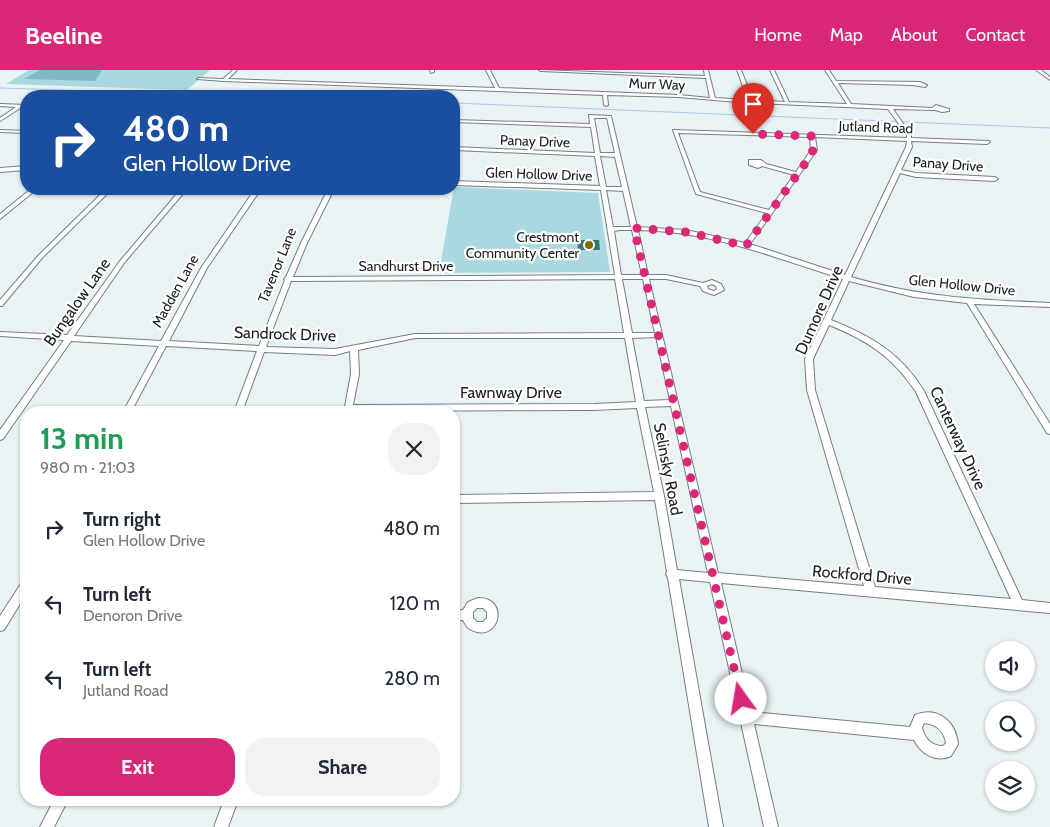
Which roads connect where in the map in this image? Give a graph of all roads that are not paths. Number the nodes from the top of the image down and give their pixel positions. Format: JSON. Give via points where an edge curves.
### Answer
{"nodes":[{"id":1,"x":235,"y":70,"type":"edge"},
{"id":2,"x":488,"y":70,"type":"edge"},
{"id":3,"x":541,"y":70,"type":"edge"},
{"id":4,"x":706,"y":70,"type":"edge"},
{"id":5,"x":739,"y":70,"type":"edge"},
{"id":6,"x":772,"y":70,"type":"edge"},
{"id":7,"x":827,"y":70,"type":"edge"},
{"id":8,"x":1038,"y":70,"type":"edge"},
{"id":9,"x":591,"y":71,"type":"edge"},
{"id":10,"x":708,"y":77,"type":"junction"},
{"id":11,"x":1050,"y":79,"type":"edge"},
{"id":12,"x":199,"y":80,"type":"dead end"},
{"id":13,"x":224,"y":80,"type":"junction"},
{"id":14,"x":834,"y":82,"type":"junction"},
{"id":15,"x":913,"y":84,"type":"dead end"},
{"id":16,"x":498,"y":90,"type":"junction"},
{"id":17,"x":605,"y":93,"type":"junction"},
{"id":18,"x":714,"y":99,"type":"junction"},
{"id":19,"x":606,"y":104,"type":"dead end"},
{"id":20,"x":752,"y":104,"type":"junction"},
{"id":21,"x":788,"y":104,"type":"junction"},
{"id":22,"x":0,"y":105,"type":"edge"},
{"id":23,"x":20,"y":106,"type":"edge"},
{"id":24,"x":850,"y":106,"type":"junction"},
{"id":25,"x":889,"y":107,"type":"junction"},
{"id":26,"x":20,"y":108,"type":"edge"},
{"id":27,"x":934,"y":109,"type":"dead end"},
{"id":28,"x":0,"y":120,"type":"edge"},
{"id":29,"x":460,"y":121,"type":"edge"},
{"id":30,"x":592,"y":121,"type":"junction"},
{"id":31,"x":0,"y":131,"type":"edge"},
{"id":32,"x":20,"y":132,"type":"edge"},
{"id":33,"x":812,"y":136,"type":"junction"},
{"id":34,"x":910,"y":140,"type":"junction"},
{"id":35,"x":987,"y":142,"type":"dead end"},
{"id":36,"x":460,"y":149,"type":"edge"},
{"id":37,"x":596,"y":155,"type":"junction"},
{"id":38,"x":616,"y":155,"type":"junction"},
{"id":39,"x":763,"y":165,"type":"dead end"},
{"id":40,"x":20,"y":168,"type":"edge"},
{"id":41,"x":0,"y":170,"type":"edge"},
{"id":42,"x":899,"y":171,"type":"junction"},
{"id":43,"x":797,"y":174,"type":"junction"},
{"id":44,"x":995,"y":179,"type":"dead end"},
{"id":45,"x":460,"y":183,"type":"edge"},
{"id":46,"x":603,"y":189,"type":"junction"},
{"id":47,"x":624,"y":189,"type":"junction"},
{"id":48,"x":27,"y":195,"type":"edge"},
{"id":49,"x":103,"y":195,"type":"edge"},
{"id":50,"x":179,"y":195,"type":"edge"},
{"id":51,"x":254,"y":195,"type":"edge"},
{"id":52,"x":328,"y":195,"type":"edge"},
{"id":53,"x":770,"y":212,"type":"junction"},
{"id":54,"x":0,"y":218,"type":"edge"},
{"id":55,"x":634,"y":228,"type":"junction"},
{"id":56,"x":610,"y":229,"type":"junction"},
{"id":57,"x":746,"y":246,"type":"junction"},
{"id":58,"x":619,"y":277,"type":"junction"},
{"id":59,"x":645,"y":277,"type":"junction"},
{"id":60,"x":848,"y":277,"type":"junction"},
{"id":61,"x":287,"y":279,"type":"junction"},
{"id":62,"x":704,"y":285,"type":"dead end"},
{"id":63,"x":969,"y":301,"type":"junction"},
{"id":64,"x":0,"y":304,"type":"edge"},
{"id":65,"x":1050,"y":305,"type":"edge"},
{"id":66,"x":828,"y":322,"type":"junction"},
{"id":67,"x":0,"y":334,"type":"edge"},
{"id":68,"x":658,"y":335,"type":"junction"},
{"id":69,"x":629,"y":336,"type":"junction"},
{"id":70,"x":69,"y":338,"type":"junction"},
{"id":71,"x":164,"y":344,"type":"junction"},
{"id":72,"x":262,"y":348,"type":"junction"},
{"id":73,"x":354,"y":348,"type":"junction"},
{"id":74,"x":673,"y":403,"type":"junction"},
{"id":75,"x":640,"y":404,"type":"junction"},
{"id":76,"x":22,"y":406,"type":"edge"},
{"id":77,"x":130,"y":406,"type":"edge"},
{"id":78,"x":240,"y":406,"type":"edge"},
{"id":79,"x":350,"y":406,"type":"edge"},
{"id":80,"x":20,"y":408,"type":"edge"},
{"id":81,"x":460,"y":409,"type":"edge"},
{"id":82,"x":1050,"y":431,"type":"edge"},
{"id":83,"x":0,"y":437,"type":"edge"},
{"id":84,"x":659,"y":496,"type":"junction"},
{"id":85,"x":460,"y":499,"type":"edge"},
{"id":86,"x":672,"y":574,"type":"junction"},
{"id":87,"x":713,"y":577,"type":"junction"},
{"id":88,"x":872,"y":593,"type":"junction"},
{"id":89,"x":20,"y":594,"type":"edge"},
{"id":90,"x":1019,"y":605,"type":"junction"},
{"id":91,"x":1050,"y":608,"type":"edge"},
{"id":92,"x":460,"y":616,"type":"edge"},
{"id":93,"x":467,"y":616,"type":"dead end"},
{"id":94,"x":0,"y":626,"type":"edge"},
{"id":95,"x":745,"y":717,"type":"junction"},
{"id":96,"x":917,"y":734,"type":"dead end"},
{"id":97,"x":58,"y":806,"type":"edge"},
{"id":98,"x":229,"y":806,"type":"edge"},
{"id":99,"x":47,"y":827,"type":"edge"},
{"id":100,"x":221,"y":827,"type":"edge"},
{"id":101,"x":716,"y":827,"type":"edge"},
{"id":102,"x":770,"y":827,"type":"edge"}],
"edges":[{"from":1,"to":13,"type":"street"},
{"from":2,"to":16,"type":"street"},
{"from":3,"to":9,"type":"street"},
{"from":4,"to":10,"type":"street"},
{"from":5,"to":20,"type":"street"},
{"from":6,"to":21,"type":"street"},
{"from":7,"to":14,"type":"street"},
{"from":8,"to":11,"type":"street"},
{"from":9,"to":10,"type":"street"},
{"from":10,"to":18,"type":"street"},
{"from":12,"to":13,"type":"street","name":"Murr Way"},
{"from":13,"to":16,"type":"street","name":"Murr Way"},
{"from":14,"to":15,"type":"street"},
{"from":14,"to":24,"type":"street"},
{"from":16,"to":17,"type":"street","name":"Murr Way"},
{"from":17,"to":18,"type":"street","name":"Murr Way"},
{"from":17,"to":19,"type":"street"},
{"from":18,"to":20,"type":"street","name":"Murr Way"},
{"from":20,"to":21,"type":"street","name":"Murr Way"},
{"from":21,"to":24,"type":"street","name":"Murr Way"},
{"from":22,"to":23,"type":"street"},
{"from":24,"to":25,"type":"street","name":"Murr Way"},
{"from":25,"to":27,"type":"street","name":"Murr Way"},
{"from":25,"to":34,"type":"street"},
{"from":26,"to":28,"type":"street"},
{"from":29,"to":30,"type":"street"},
{"from":30,"to":37,"type":"street","name":"Selinsky Road"},
{"from":30,"to":38,"type":"street","name":"Selinsky Road","via":[[609,117]]},
{"from":31,"to":32,"type":"street"},
{"from":33,"to":34,"type":"street","name":"Jutland Road"},
{"from":33,"to":43,"type":"street","via":[[814,150]]},
{"from":33,"to":53,"type":"street","name":"Jutland Road","via":[[675,131],[698,193]]},
{"from":34,"to":35,"type":"street","name":"Jutland Road"},
{"from":34,"to":42,"type":"street","name":"Dumore Drive"},
{"from":36,"to":37,"type":"street","name":"Panay Drive"},
{"from":37,"to":38,"type":"street","name":"Panay Drive"},
{"from":37,"to":46,"type":"street","name":"Selinsky Road"},
{"from":38,"to":47,"type":"street","name":"Selinsky Road"},
{"from":39,"to":43,"type":"street"},
{"from":40,"to":41,"type":"street"},
{"from":42,"to":44,"type":"street","name":"Panay Drive"},
{"from":42,"to":60,"type":"street","name":"Dumore Drive"},
{"from":43,"to":53,"type":"street"},
{"from":45,"to":46,"type":"street","name":"Glen Hollow Drive"},
{"from":46,"to":47,"type":"street","name":"Glen Hollow Drive"},
{"from":46,"to":56,"type":"street","name":"Selinsky Road"},
{"from":47,"to":55,"type":"street","name":"Selinsky Road"},
{"from":48,"to":54,"type":"street"},
{"from":49,"to":64,"type":"street","via":[[40,257]]},
{"from":50,"to":70,"type":"street","name":"Bungalow Lane","via":[[122,262]]},
{"from":51,"to":71,"type":"street","name":"Madden Lane","via":[[204,268]]},
{"from":52,"to":61,"type":"street","name":"Tavenor Lane"},
{"from":53,"to":57,"type":"street"},
{"from":55,"to":56,"type":"street","name":"Glen Hollow Drive"},
{"from":55,"to":57,"type":"street","name":"Glen Hollow Drive","via":[[686,232]]},
{"from":55,"to":59,"type":"street","name":"Selinsky Road"},
{"from":56,"to":58,"type":"street","name":"Selinsky Road"},
{"from":57,"to":60,"type":"street","name":"Glen Hollow Drive"},
{"from":58,"to":59,"type":"street","name":"Sandhurst Drive"},
{"from":58,"to":61,"type":"street","name":"Sandhurst Drive"},
{"from":58,"to":69,"type":"street","name":"Selinsky Road"},
{"from":59,"to":62,"type":"street","name":"Sandhurst Drive","via":[[666,277]]},
{"from":59,"to":68,"type":"street","name":"Selinsky Road"},
{"from":60,"to":63,"type":"street","name":"Glen Hollow Drive","via":[[921,296]]},
{"from":60,"to":66,"type":"street","name":"Dumore Drive"},
{"from":61,"to":72,"type":"street","name":"Tavenor Lane"},
{"from":63,"to":65,"type":"street","name":"Glen Hollow Drive"},
{"from":63,"to":82,"type":"street"},
{"from":66,"to":88,"type":"street","name":"Dumore Drive","via":[[809,359],[810,390]]},
{"from":66,"to":90,"type":"street","name":"Canterway Drive","via":[[852,330],[874,343],[907,370],[920,391]]},
{"from":67,"to":70,"type":"street","name":"Sandrock Drive"},
{"from":68,"to":69,"type":"street","name":"Sandrock Drive"},
{"from":68,"to":74,"type":"street","name":"Selinsky Road"},
{"from":69,"to":73,"type":"street","name":"Sandrock Drive","via":[[415,336]]},
{"from":69,"to":75,"type":"street","name":"Selinsky Road"},
{"from":70,"to":71,"type":"street","name":"Sandrock Drive"},
{"from":70,"to":76,"type":"street","name":"Bungalow Lane"},
{"from":71,"to":72,"type":"street","name":"Sandrock Drive"},
{"from":71,"to":77,"type":"street","name":"Madden Lane"},
{"from":72,"to":73,"type":"street","name":"Sandrock Drive","via":[[335,352]]},
{"from":72,"to":78,"type":"street","name":"Tavenor Lane"},
{"from":73,"to":79,"type":"street","via":[[355,374]]},
{"from":74,"to":75,"type":"street","name":"Fawnway Drive"},
{"from":74,"to":87,"type":"street","name":"Selinsky Road"},
{"from":75,"to":81,"type":"street","name":"Fawnway Drive"},
{"from":75,"to":84,"type":"street","name":"Selinsky Road"},
{"from":80,"to":83,"type":"street","name":"Bungalow Lane"},
{"from":84,"to":85,"type":"street"},
{"from":84,"to":86,"type":"street","name":"Selinsky Road"},
{"from":86,"to":87,"type":"street","name":"Rockford Drive"},
{"from":86,"to":101,"type":"street","name":"Selinsky Road"},
{"from":87,"to":88,"type":"street","name":"Rockford Drive"},
{"from":87,"to":95,"type":"street","name":"Selinsky Road"},
{"from":88,"to":90,"type":"street","name":"Rockford Drive"},
{"from":89,"to":94,"type":"street"},
{"from":90,"to":91,"type":"street","name":"Rockford Drive"},
{"from":92,"to":93,"type":"street"},
{"from":95,"to":96,"type":"street"},
{"from":95,"to":102,"type":"street","name":"Selinsky Road"},
{"from":97,"to":99,"type":"street"},
{"from":98,"to":100,"type":"street"}]}
